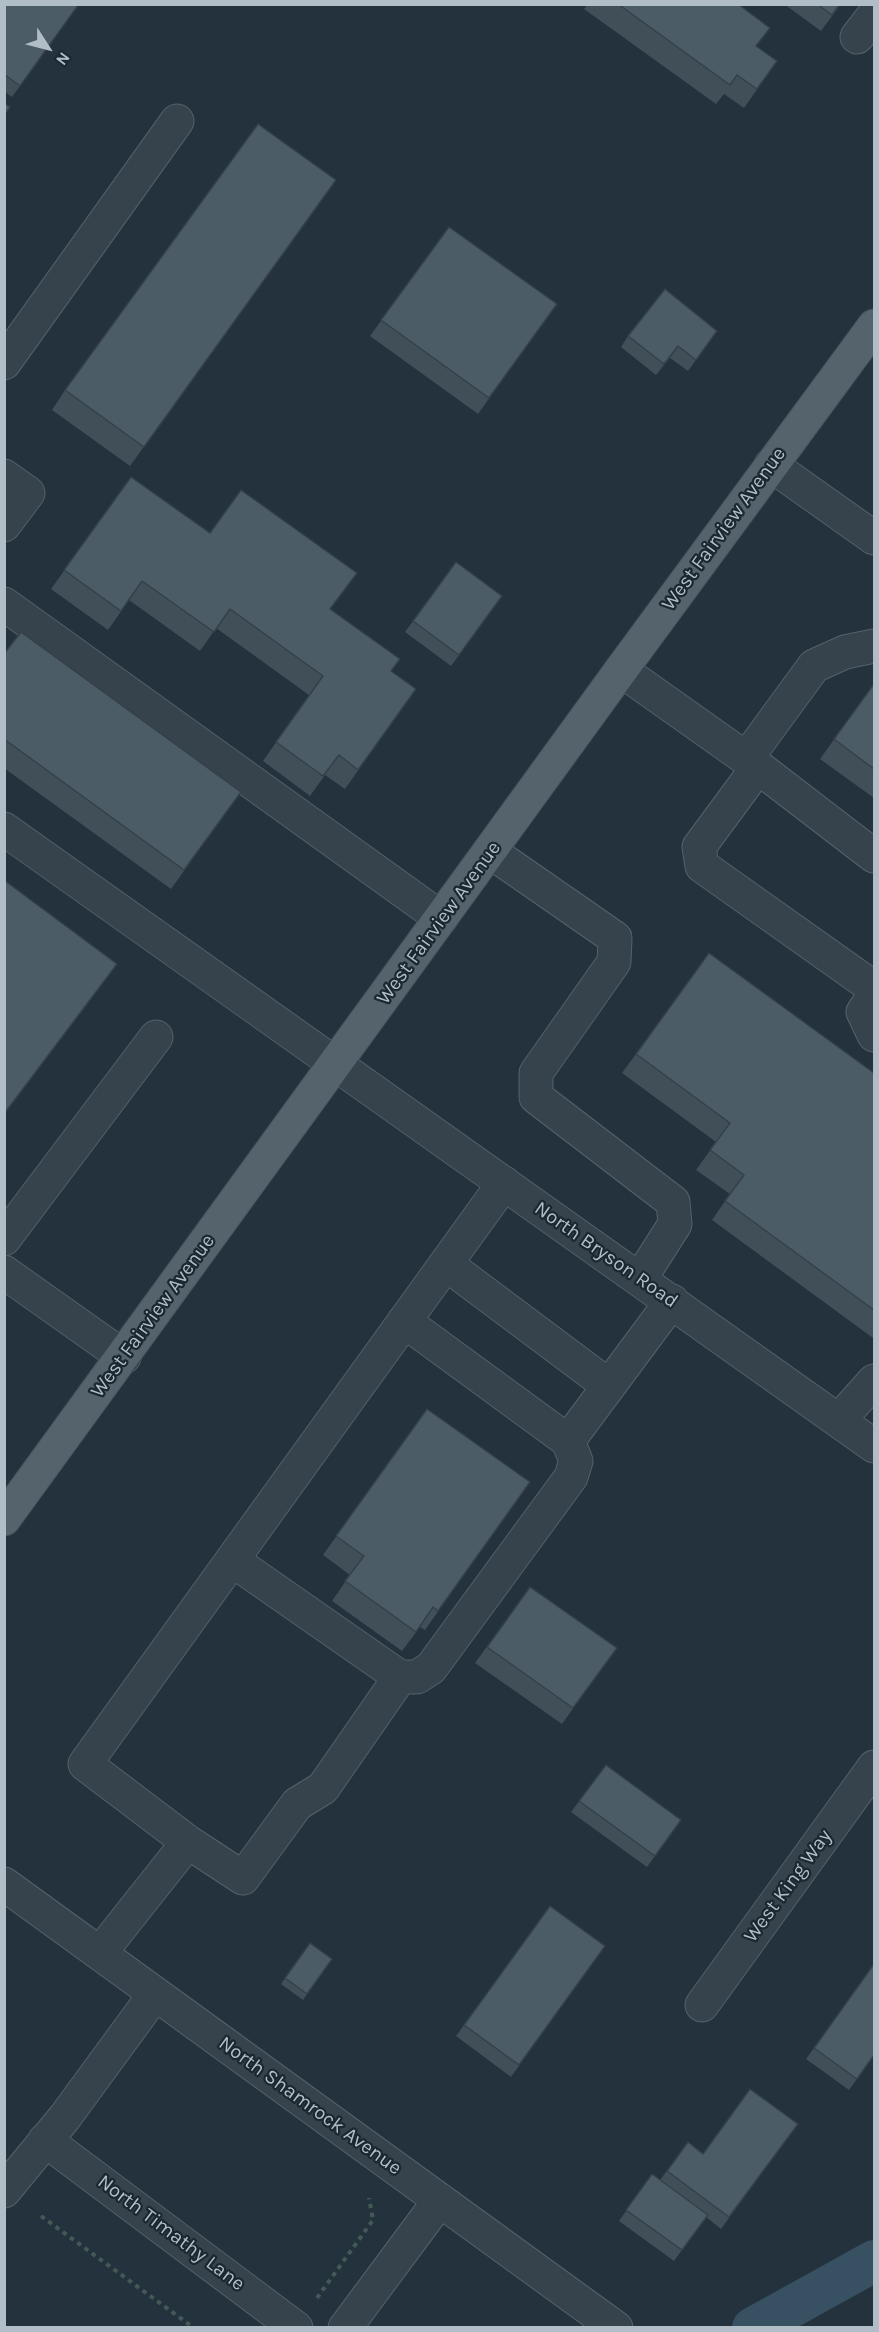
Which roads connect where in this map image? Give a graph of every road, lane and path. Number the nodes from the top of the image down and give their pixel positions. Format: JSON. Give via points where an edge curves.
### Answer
{"nodes":[{"id":1,"x":177,"y":121,"type":"dead end"},
{"id":2,"x":870,"y":342,"type":"edge"},
{"id":3,"x":4,"y":363,"type":"edge"},
{"id":4,"x":771,"y":465,"type":"junction"},
{"id":5,"x":4,"y":476,"type":"edge"},
{"id":6,"x":4,"y":525,"type":"edge"},
{"id":7,"x":874,"y":538,"type":"edge"},
{"id":8,"x":4,"y":604,"type":"edge"},
{"id":9,"x":874,"y":646,"type":"edge"},
{"id":10,"x":621,"y":670,"type":"junction"},
{"id":11,"x":752,"y":763,"type":"junction"},
{"id":12,"x":4,"y":829,"type":"edge"},
{"id":13,"x":491,"y":852,"type":"junction"},
{"id":14,"x":874,"y":856,"type":"edge"},
{"id":15,"x":441,"y":918,"type":"junction"},
{"id":16,"x":874,"y":988,"type":"edge"},
{"id":17,"x":874,"y":996,"type":"edge"},
{"id":18,"x":874,"y":1035,"type":"edge"},
{"id":19,"x":156,"y":1037,"type":"dead end"},
{"id":20,"x":336,"y":1066,"type":"junction"},
{"id":21,"x":504,"y":1182,"type":"junction"},
{"id":22,"x":4,"y":1239,"type":"edge"},
{"id":23,"x":446,"y":1264,"type":"junction"},
{"id":24,"x":4,"y":1272,"type":"edge"},
{"id":25,"x":640,"y":1279,"type":"junction"},
{"id":26,"x":672,"y":1301,"type":"junction"},
{"id":27,"x":404,"y":1321,"type":"junction"},
{"id":28,"x":124,"y":1357,"type":"junction"},
{"id":29,"x":874,"y":1381,"type":"edge"},
{"id":30,"x":609,"y":1386,"type":"junction"},
{"id":31,"x":839,"y":1420,"type":"junction"},
{"id":32,"x":568,"y":1441,"type":"junction"},
{"id":33,"x":874,"y":1446,"type":"edge"},
{"id":34,"x":4,"y":1519,"type":"edge"},
{"id":35,"x":232,"y":1560,"type":"junction"},
{"id":36,"x":400,"y":1677,"type":"junction"},
{"id":37,"x":874,"y":1767,"type":"edge"},
{"id":38,"x":188,"y":1842,"type":"junction"},
{"id":39,"x":4,"y":1884,"type":"edge"},
{"id":40,"x":100,"y":1953,"type":"junction"},
{"id":41,"x":155,"y":1994,"type":"junction"},
{"id":42,"x":702,"y":2005,"type":"dead end"},
{"id":43,"x":45,"y":2140,"type":"junction"},
{"id":44,"x":4,"y":2190,"type":"edge"},
{"id":45,"x":369,"y":2198,"type":"dead end"},
{"id":46,"x":440,"y":2200,"type":"junction"},
{"id":47,"x":41,"y":2216,"type":"dead end"},
{"id":48,"x":304,"y":2315,"type":"edge"},
{"id":49,"x":194,"y":2328,"type":"edge"},
{"id":50,"x":345,"y":2328,"type":"edge"},
{"id":51,"x":616,"y":2328,"type":"edge"}],
"edges":[{"from":1,"to":3,"type":"street"},
{"from":2,"to":4,"type":"main road","name":"West Fairview Avenue"},
{"from":4,"to":7,"type":"street"},
{"from":4,"to":10,"type":"main road","name":"West Fairview Avenue"},
{"from":5,"to":6,"type":"street","via":[[28,493]]},
{"from":8,"to":15,"type":"street"},
{"from":9,"to":11,"type":"street","via":[[845,652],[814,666]]},
{"from":10,"to":11,"type":"street"},
{"from":10,"to":13,"type":"main road","name":"West Fairview Avenue"},
{"from":11,"to":14,"type":"street"},
{"from":11,"to":16,"type":"street","via":[[699,847],[702,866]]},
{"from":12,"to":20,"type":"street","name":"North Bryson Road"},
{"from":13,"to":15,"type":"main road","name":"West Fairview Avenue"},
{"from":13,"to":25,"type":"street","via":[[615,938],[614,962],[536,1073],[536,1097],[673,1202],[675,1224]]},
{"from":15,"to":20,"type":"main road","name":"West Fairview Avenue"},
{"from":17,"to":18,"type":"street","via":[[863,1012]]},
{"from":19,"to":22,"type":"street"},
{"from":20,"to":21,"type":"street","name":"North Bryson Road"},
{"from":20,"to":28,"type":"main road","name":"West Fairview Avenue"},
{"from":21,"to":23,"type":"street"},
{"from":21,"to":25,"type":"street","name":"North Bryson Road"},
{"from":23,"to":27,"type":"street"},
{"from":23,"to":30,"type":"street"},
{"from":24,"to":28,"type":"street"},
{"from":25,"to":26,"type":"street","name":"North Bryson Road"},
{"from":26,"to":30,"type":"street"},
{"from":26,"to":31,"type":"street","name":"North Bryson Road"},
{"from":27,"to":32,"type":"street"},
{"from":27,"to":35,"type":"street"},
{"from":28,"to":34,"type":"main road","name":"West Fairview Avenue"},
{"from":29,"to":31,"type":"street"},
{"from":30,"to":32,"type":"street"},
{"from":31,"to":33,"type":"street","name":"North Bryson Road"},
{"from":32,"to":36,"type":"street","via":[[576,1461],[571,1477],[431,1668],[417,1677]]},
{"from":35,"to":36,"type":"street"},
{"from":35,"to":38,"type":"street","via":[[85,1764]]},
{"from":36,"to":38,"type":"street","via":[[323,1788],[297,1804],[243,1878]]},
{"from":37,"to":42,"type":"street","name":"West King Way"},
{"from":38,"to":40,"type":"street"},
{"from":39,"to":40,"type":"street","name":"North Shamrock Avenue"},
{"from":40,"to":41,"type":"street","name":"North Shamrock Avenue"},
{"from":41,"to":43,"type":"street"},
{"from":41,"to":46,"type":"street","name":"North Shamrock Avenue"},
{"from":43,"to":44,"type":"street"},
{"from":43,"to":48,"type":"street","name":"North Timathy Lane"},
{"from":45,"to":48,"type":"path","via":[[373,2220]]},
{"from":46,"to":50,"type":"street"},
{"from":46,"to":51,"type":"street","name":"North Shamrock Avenue"},
{"from":47,"to":49,"type":"path"}]}
